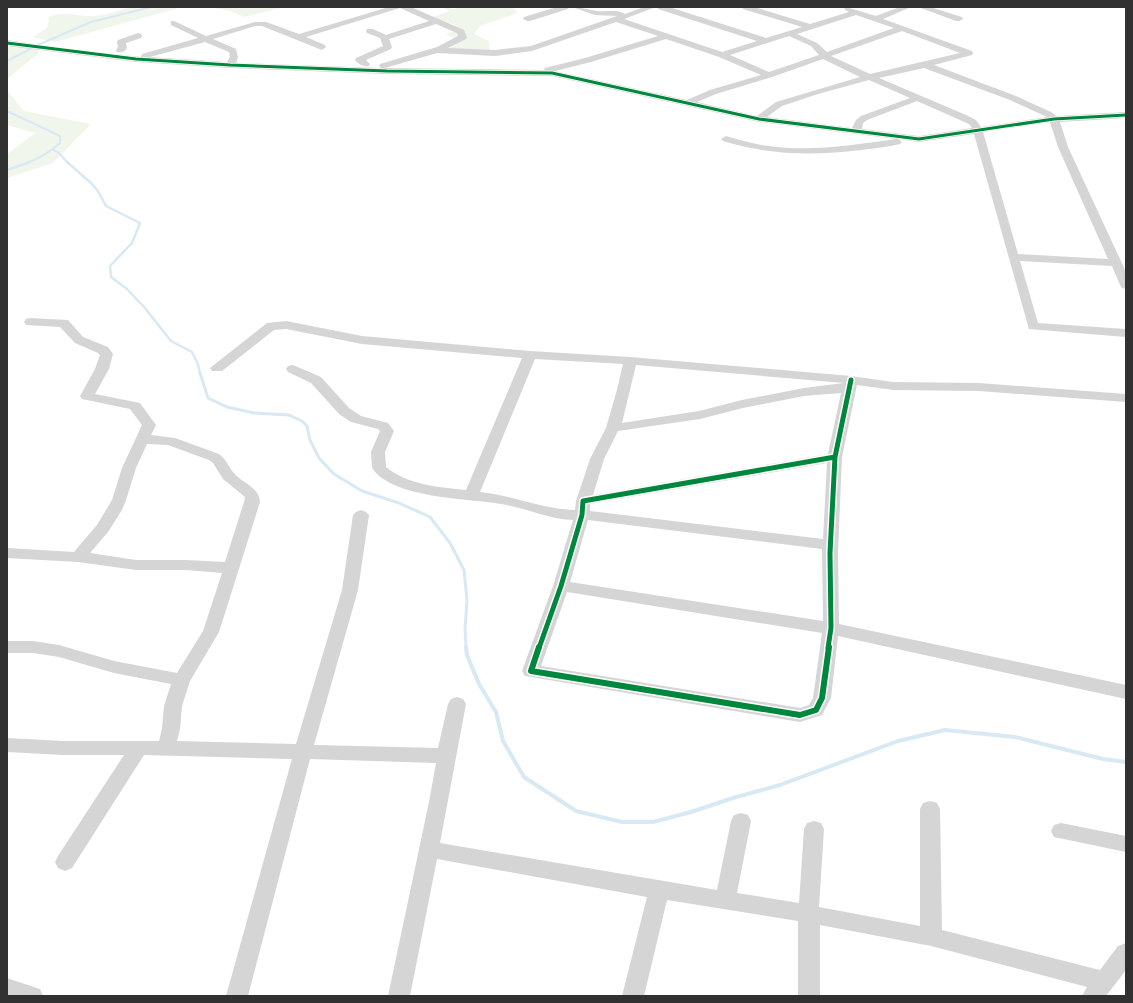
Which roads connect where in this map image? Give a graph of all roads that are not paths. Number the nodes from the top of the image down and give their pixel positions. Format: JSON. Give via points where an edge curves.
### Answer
{"nodes":[{"id":1,"x":397,"y":7,"type":"edge"},
{"id":2,"x":420,"y":7,"type":"edge"},
{"id":3,"x":565,"y":7,"type":"edge"},
{"id":4,"x":576,"y":7,"type":"edge"},
{"id":5,"x":652,"y":7,"type":"edge"},
{"id":6,"x":661,"y":7,"type":"edge"},
{"id":7,"x":746,"y":7,"type":"edge"},
{"id":8,"x":843,"y":7,"type":"edge"},
{"id":9,"x":907,"y":7,"type":"edge"},
{"id":10,"x":922,"y":7,"type":"edge"},
{"id":11,"x":408,"y":8,"type":"edge"},
{"id":12,"x":857,"y":12,"type":"junction"},
{"id":13,"x":628,"y":15,"type":"junction"},
{"id":14,"x":527,"y":19,"type":"dead end"},
{"id":15,"x":616,"y":19,"type":"junction"},
{"id":16,"x":876,"y":19,"type":"junction"},
{"id":17,"x":960,"y":20,"type":"dead end"},
{"id":18,"x":437,"y":21,"type":"junction"},
{"id":19,"x":174,"y":23,"type":"dead end"},
{"id":20,"x":807,"y":26,"type":"junction"},
{"id":21,"x":903,"y":28,"type":"junction"},
{"id":22,"x":370,"y":31,"type":"dead end"},
{"id":23,"x":788,"y":33,"type":"junction"},
{"id":24,"x":138,"y":36,"type":"dead end"},
{"id":25,"x":666,"y":36,"type":"junction"},
{"id":26,"x":298,"y":37,"type":"junction"},
{"id":27,"x":385,"y":38,"type":"junction"},
{"id":28,"x":204,"y":39,"type":"junction"},
{"id":29,"x":763,"y":40,"type":"junction"},
{"id":30,"x":7,"y":43,"type":"edge"},
{"id":31,"x":322,"y":47,"type":"dead end"},
{"id":32,"x":120,"y":50,"type":"junction"},
{"id":33,"x":437,"y":50,"type":"junction"},
{"id":34,"x":62,"y":51,"type":"junction"},
{"id":35,"x":495,"y":52,"type":"junction"},
{"id":36,"x":722,"y":55,"type":"junction"},
{"id":37,"x":824,"y":56,"type":"junction"},
{"id":38,"x":143,"y":57,"type":"junction"},
{"id":39,"x":232,"y":61,"type":"junction"},
{"id":40,"x":366,"y":64,"type":"junction"},
{"id":41,"x":926,"y":65,"type":"junction"},
{"id":42,"x":386,"y":69,"type":"junction"},
{"id":43,"x":543,"y":71,"type":"junction"},
{"id":44,"x":769,"y":75,"type":"junction"},
{"id":45,"x":869,"y":77,"type":"junction"},
{"id":46,"x":917,"y":98,"type":"junction"},
{"id":47,"x":686,"y":104,"type":"junction"},
{"id":48,"x":1126,"y":115,"type":"edge"},
{"id":49,"x":759,"y":119,"type":"junction"},
{"id":50,"x":1054,"y":119,"type":"junction"},
{"id":51,"x":978,"y":131,"type":"junction"},
{"id":52,"x":856,"y":132,"type":"junction"},
{"id":53,"x":920,"y":138,"type":"junction"},
{"id":54,"x":726,"y":139,"type":"dead end"},
{"id":55,"x":1014,"y":257,"type":"junction"},
{"id":56,"x":1116,"y":264,"type":"junction"},
{"id":57,"x":1126,"y":284,"type":"edge"},
{"id":58,"x":30,"y":322,"type":"dead end"},
{"id":59,"x":1126,"y":334,"type":"edge"},
{"id":60,"x":530,"y":355,"type":"junction"},
{"id":61,"x":630,"y":361,"type":"junction"},
{"id":62,"x":217,"y":368,"type":"dead end"},
{"id":63,"x":292,"y":369,"type":"dead end"},
{"id":64,"x":850,"y":384,"type":"junction"},
{"id":65,"x":1126,"y":398,"type":"edge"},
{"id":66,"x":613,"y":428,"type":"junction"},
{"id":67,"x":142,"y":439,"type":"junction"},
{"id":68,"x":835,"y":457,"type":"junction"},
{"id":69,"x":471,"y":496,"type":"junction"},
{"id":70,"x":583,"y":508,"type":"junction"},
{"id":71,"x":361,"y":515,"type":"dead end"},
{"id":72,"x":831,"y":545,"type":"junction"},
{"id":73,"x":7,"y":553,"type":"edge"},
{"id":74,"x":78,"y":557,"type":"junction"},
{"id":75,"x":231,"y":568,"type":"junction"},
{"id":76,"x":561,"y":586,"type":"junction"},
{"id":77,"x":832,"y":628,"type":"junction"},
{"id":78,"x":7,"y":647,"type":"edge"},
{"id":79,"x":181,"y":680,"type":"junction"},
{"id":80,"x":1126,"y":692,"type":"edge"},
{"id":81,"x":457,"y":704,"type":"dead end"},
{"id":82,"x":7,"y":745,"type":"edge"},
{"id":83,"x":139,"y":748,"type":"junction"},
{"id":84,"x":166,"y":748,"type":"junction"},
{"id":85,"x":303,"y":751,"type":"junction"},
{"id":86,"x":446,"y":756,"type":"junction"},
{"id":87,"x":930,"y":809,"type":"dead end"},
{"id":88,"x":741,"y":821,"type":"dead end"},
{"id":89,"x":814,"y":829,"type":"dead end"},
{"id":90,"x":1061,"y":831,"type":"dead end"},
{"id":91,"x":1126,"y":844,"type":"edge"},
{"id":92,"x":429,"y":849,"type":"junction"},
{"id":93,"x":65,"y":862,"type":"dead end"},
{"id":94,"x":659,"y":890,"type":"junction"},
{"id":95,"x":725,"y":901,"type":"junction"},
{"id":96,"x":809,"y":914,"type":"junction"},
{"id":97,"x":931,"y":937,"type":"junction"},
{"id":98,"x":1124,"y":960,"type":"edge"},
{"id":99,"x":7,"y":988,"type":"edge"},
{"id":100,"x":1098,"y":989,"type":"edge"},
{"id":101,"x":32,"y":996,"type":"edge"},
{"id":102,"x":237,"y":996,"type":"edge"},
{"id":103,"x":399,"y":996,"type":"edge"},
{"id":104,"x":633,"y":996,"type":"edge"},
{"id":105,"x":809,"y":996,"type":"edge"}],
"edges":[{"from":1,"to":26,"type":"street"},
{"from":2,"to":11,"type":"street"},
{"from":3,"to":14,"type":"street"},
{"from":4,"to":13,"type":"street","via":[[595,12]]},
{"from":5,"to":13,"type":"street"},
{"from":6,"to":29,"type":"street"},
{"from":7,"to":20,"type":"street"},
{"from":8,"to":12,"type":"street"},
{"from":9,"to":16,"type":"street"},
{"from":10,"to":17,"type":"street"},
{"from":11,"to":18,"type":"street"},
{"from":12,"to":16,"type":"street"},
{"from":12,"to":20,"type":"street"},
{"from":13,"to":15,"type":"street"},
{"from":15,"to":25,"type":"street"},
{"from":15,"to":35,"type":"street","via":[[540,46]]},
{"from":16,"to":21,"type":"street"},
{"from":18,"to":27,"type":"street"},
{"from":18,"to":33,"type":"street","via":[[457,29],[463,35],[457,41]]},
{"from":19,"to":28,"type":"street"},
{"from":20,"to":23,"type":"street"},
{"from":21,"to":37,"type":"street"},
{"from":21,"to":41,"type":"street","via":[[969,53]]},
{"from":22,"to":27,"type":"street"},
{"from":23,"to":29,"type":"street"},
{"from":23,"to":37,"type":"street","via":[[816,46],[823,51]]},
{"from":24,"to":32,"type":"street","via":[[121,42],[123,48]]},
{"from":25,"to":36,"type":"street"},
{"from":25,"to":43,"type":"street"},
{"from":26,"to":28,"type":"street","via":[[259,24]]},
{"from":26,"to":31,"type":"street"},
{"from":27,"to":40,"type":"street","via":[[387,48],[359,60]]},
{"from":28,"to":38,"type":"street"},
{"from":28,"to":39,"type":"street","via":[[231,49]]},
{"from":29,"to":36,"type":"street"},
{"from":30,"to":34,"type":"street"},
{"from":32,"to":34,"type":"street","via":[[92,48]]},
{"from":32,"to":38,"type":"street"},
{"from":33,"to":35,"type":"street"},
{"from":33,"to":42,"type":"street"},
{"from":34,"to":38,"type":"street"},
{"from":35,"to":43,"type":"street"},
{"from":36,"to":44,"type":"street"},
{"from":37,"to":44,"type":"street"},
{"from":37,"to":45,"type":"street"},
{"from":38,"to":39,"type":"street"},
{"from":39,"to":40,"type":"street"},
{"from":39,"to":42,"type":"street"},
{"from":40,"to":42,"type":"street"},
{"from":41,"to":45,"type":"street"},
{"from":41,"to":50,"type":"street","via":[[1014,98]]},
{"from":42,"to":43,"type":"street"},
{"from":43,"to":47,"type":"street"},
{"from":44,"to":47,"type":"street","via":[[714,92]]},
{"from":45,"to":46,"type":"street"},
{"from":45,"to":49,"type":"street","via":[[779,104]]},
{"from":46,"to":51,"type":"street","via":[[963,116],[973,122]]},
{"from":46,"to":52,"type":"street","via":[[864,118],[859,122]]},
{"from":47,"to":49,"type":"street"},
{"from":48,"to":50,"type":"street"},
{"from":49,"to":52,"type":"street"},
{"from":50,"to":51,"type":"street"},
{"from":50,"to":56,"type":"street","via":[[1063,147]]},
{"from":51,"to":53,"type":"street"},
{"from":51,"to":55,"type":"street"},
{"from":52,"to":53,"type":"street"},
{"from":53,"to":54,"type":"street","via":[[842,149],[794,151],[754,147]]},
{"from":55,"to":56,"type":"street"},
{"from":55,"to":59,"type":"street","via":[[1033,326]]},
{"from":56,"to":57,"type":"street"},
{"from":58,"to":67,"type":"street","via":[[64,323],[79,340],[107,354],[87,396],[135,406],[149,425]]},
{"from":60,"to":61,"type":"street"},
{"from":60,"to":62,"type":"street","via":[[362,340],[286,325],[271,326]]},
{"from":60,"to":69,"type":"street"},
{"from":61,"to":64,"type":"street"},
{"from":61,"to":66,"type":"street"},
{"from":63,"to":69,"type":"street","via":[[316,380],[321,388],[356,419],[384,426],[387,431],[378,452],[379,468],[385,476],[423,488]]},
{"from":64,"to":65,"type":"street","via":[[979,387]]},
{"from":64,"to":66,"type":"street","via":[[742,404],[700,415]]},
{"from":64,"to":68,"type":"street"},
{"from":66,"to":70,"type":"street","via":[[597,458]]},
{"from":67,"to":74,"type":"street","via":[[114,510],[103,528]]},
{"from":67,"to":75,"type":"street","via":[[170,440],[214,457],[228,476],[252,496]]},
{"from":68,"to":70,"type":"street"},
{"from":68,"to":72,"type":"street"},
{"from":69,"to":70,"type":"street","via":[[501,499],[571,516]]},
{"from":70,"to":72,"type":"street","via":[[628,519]]},
{"from":70,"to":76,"type":"street"},
{"from":71,"to":85,"type":"street","via":[[350,590]]},
{"from":72,"to":77,"type":"street"},
{"from":73,"to":74,"type":"street"},
{"from":74,"to":75,"type":"street","via":[[136,565]]},
{"from":75,"to":79,"type":"street","via":[[211,632]]},
{"from":76,"to":77,"type":"street"},
{"from":76,"to":77,"type":"street","via":[[532,671],[800,715],[816,710],[822,698]]},
{"from":77,"to":80,"type":"street"},
{"from":78,"to":79,"type":"street","via":[[59,650],[119,668]]},
{"from":79,"to":84,"type":"street","via":[[173,706]]},
{"from":81,"to":86,"type":"street"},
{"from":82,"to":83,"type":"street"},
{"from":83,"to":84,"type":"street"},
{"from":83,"to":93,"type":"street"},
{"from":84,"to":85,"type":"street"},
{"from":85,"to":86,"type":"street"},
{"from":85,"to":102,"type":"street"},
{"from":86,"to":92,"type":"street"},
{"from":87,"to":97,"type":"street"},
{"from":88,"to":95,"type":"street"},
{"from":89,"to":96,"type":"street"},
{"from":90,"to":91,"type":"street"},
{"from":92,"to":94,"type":"street"},
{"from":92,"to":103,"type":"street"},
{"from":94,"to":95,"type":"street"},
{"from":94,"to":104,"type":"street"},
{"from":95,"to":96,"type":"street"},
{"from":96,"to":97,"type":"street"},
{"from":96,"to":105,"type":"street"},
{"from":97,"to":100,"type":"street"},
{"from":98,"to":100,"type":"street"},
{"from":99,"to":101,"type":"street"}]}
